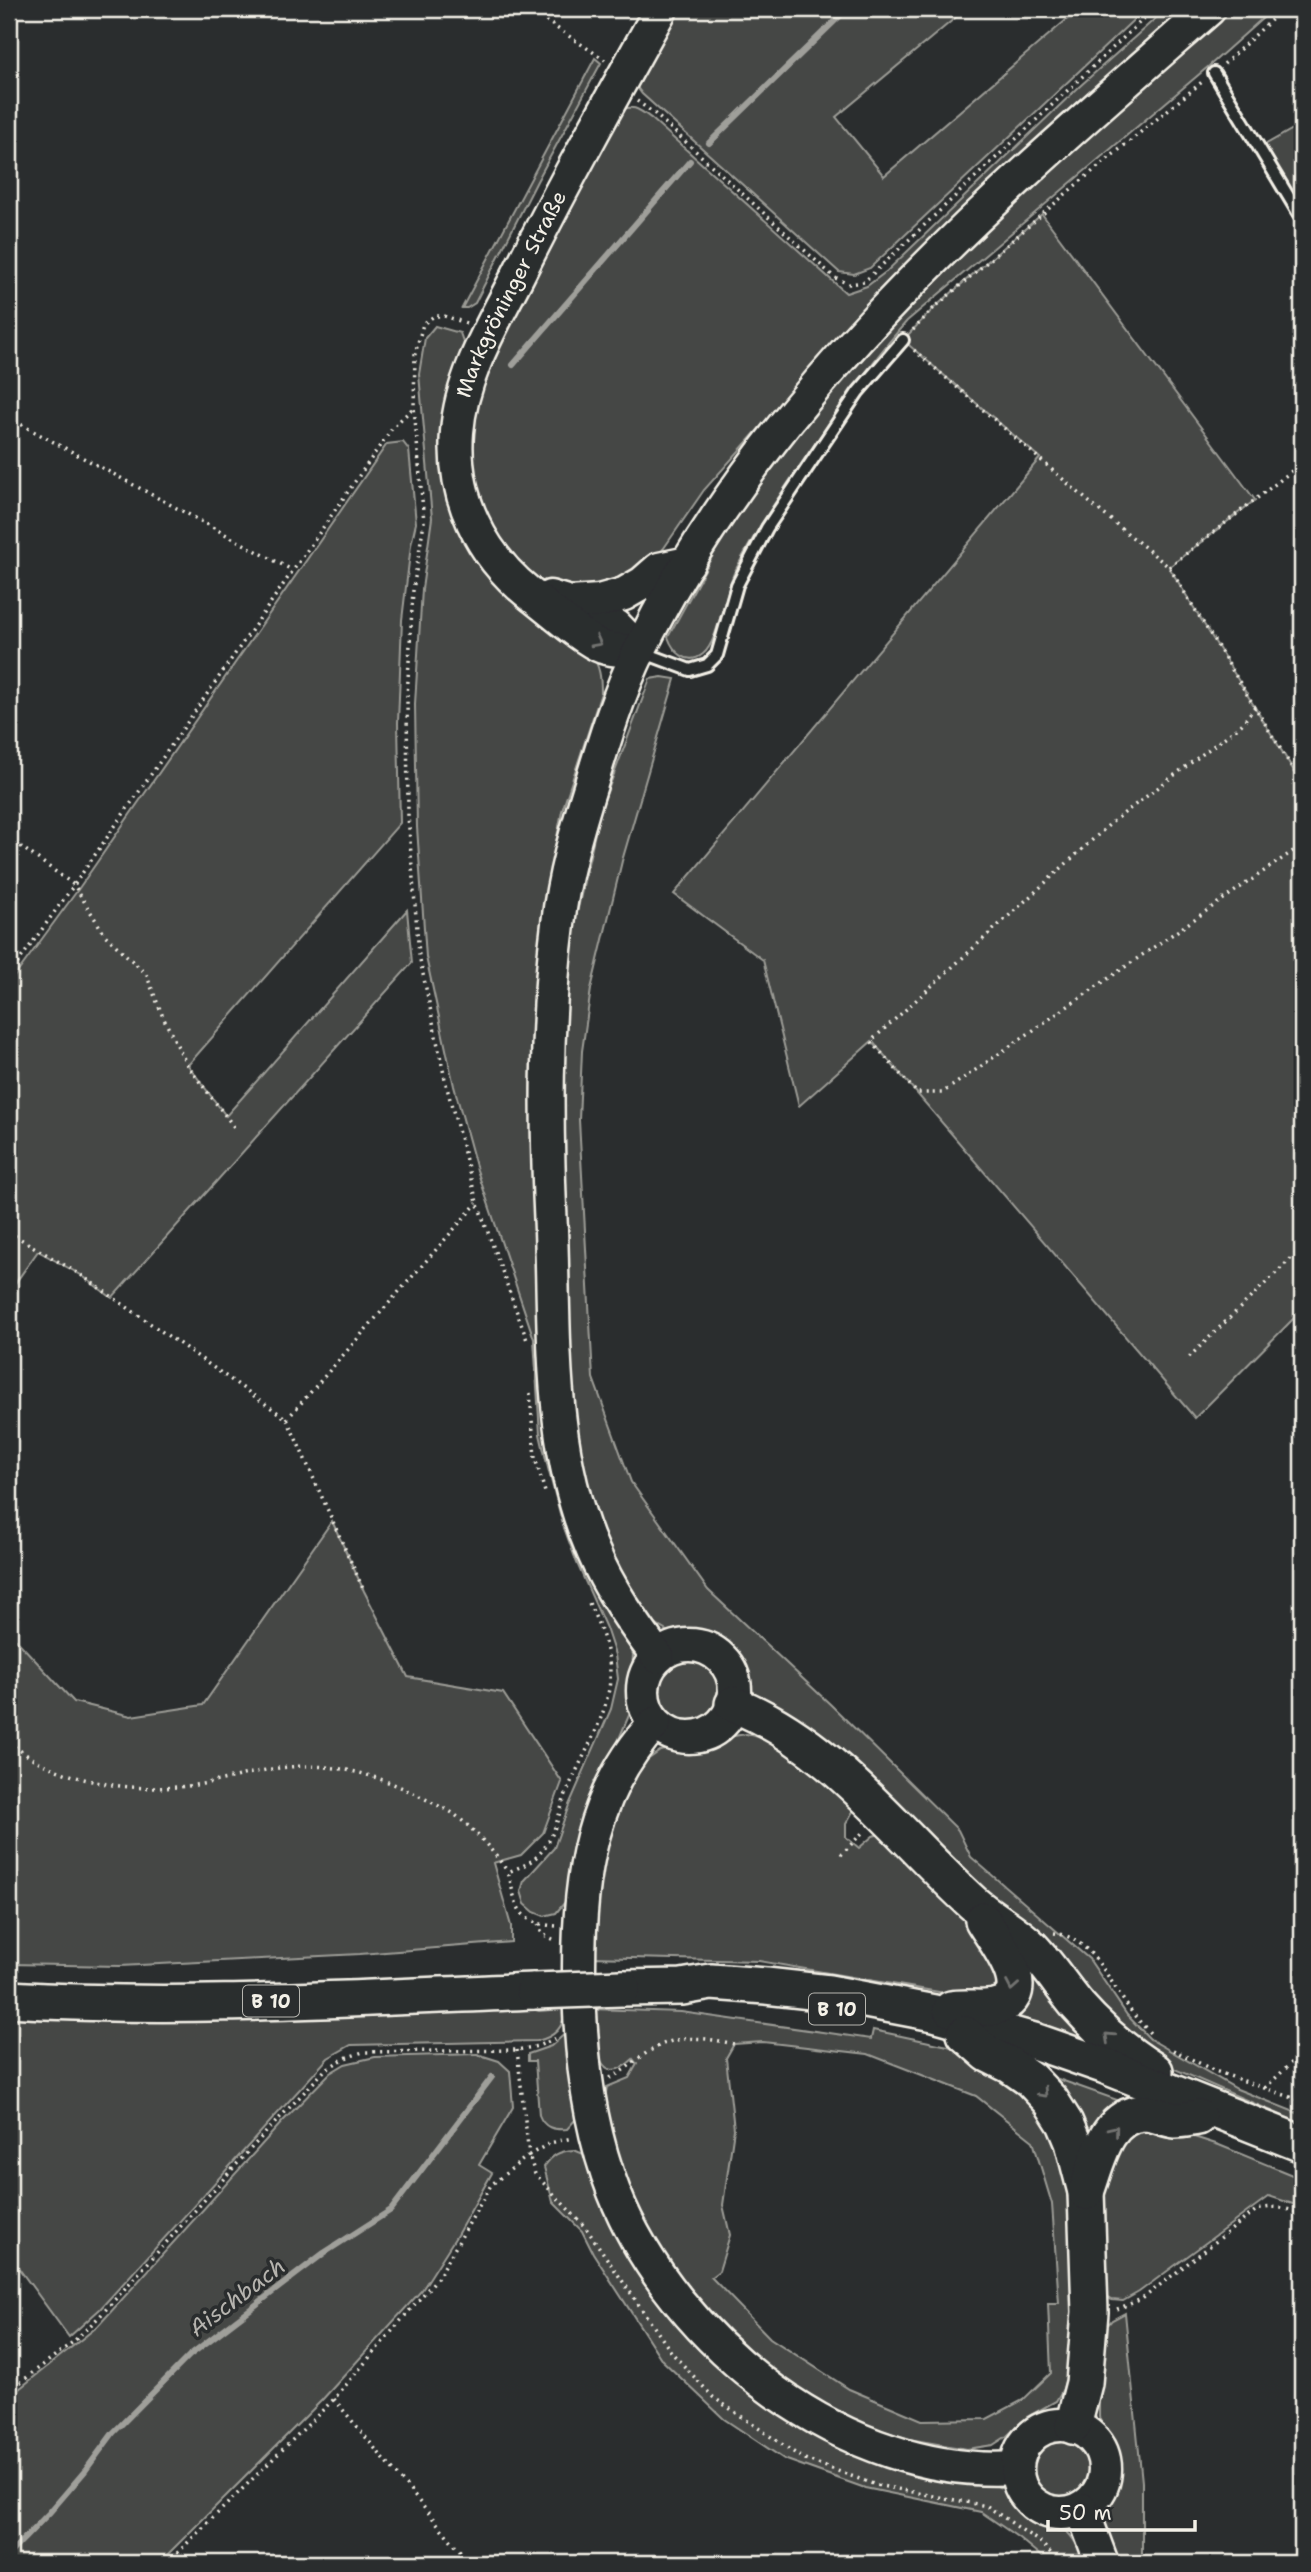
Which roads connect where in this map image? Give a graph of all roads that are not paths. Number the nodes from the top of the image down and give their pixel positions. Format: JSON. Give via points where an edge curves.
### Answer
{"nodes":[{"id":1,"x":661,"y":9,"type":"edge"},
{"id":2,"x":1209,"y":9,"type":"edge"},
{"id":3,"x":1214,"y":72,"type":"road end"},
{"id":4,"x":1302,"y":219,"type":"edge"},
{"id":5,"x":903,"y":340,"type":"road end"},
{"id":6,"x":688,"y":563,"type":"junction"},
{"id":7,"x":522,"y":587,"type":"junction"},
{"id":8,"x":570,"y":603,"type":"junction"},
{"id":9,"x":640,"y":651,"type":"junction"},
{"id":10,"x":657,"y":1657,"type":"junction"},
{"id":11,"x":733,"y":1704,"type":"junction"},
{"id":12,"x":655,"y":1723,"type":"junction"},
{"id":13,"x":975,"y":1905,"type":"junction"},
{"id":14,"x":682,"y":1987,"type":"junction"},
{"id":15,"x":9,"y":1999,"type":"edge"},
{"id":16,"x":934,"y":2013,"type":"junction"},
{"id":17,"x":965,"y":2034,"type":"junction"},
{"id":18,"x":1187,"y":2106,"type":"junction"},
{"id":19,"x":1302,"y":2144,"type":"edge"},
{"id":20,"x":1302,"y":2159,"type":"edge"},
{"id":21,"x":1086,"y":2192,"type":"junction"},
{"id":22,"x":1073,"y":2426,"type":"junction"},
{"id":23,"x":1016,"y":2468,"type":"junction"},
{"id":24,"x":1082,"y":2509,"type":"junction"},
{"id":25,"x":1101,"y":2563,"type":"edge"}],
"edges":[{"from":1,"to":7,"type":"main road","name":"Markgröninger Straße","via":[[487,336],[463,400],[457,430],[458,472],[472,524],[487,549]]},
{"from":2,"to":6,"type":"main road","via":[[999,196],[876,318],[760,458]]},
{"from":3,"to":4,"type":"lane"},
{"from":5,"to":9,"type":"lane","via":[[858,391],[767,528],[737,585],[717,655],[707,665],[690,670]]},
{"from":6,"to":8,"type":"main road","via":[[659,569],[624,594]]},
{"from":6,"to":9,"type":"main road"},
{"from":7,"to":8,"type":"main road","name":"Markgröninger Straße"},
{"from":7,"to":9,"type":"main road","name":"Markgröninger Straße","one_way":true,"via":[[602,647]]},
{"from":8,"to":9,"type":"main road","name":"Markgröninger Straße","via":[[616,626]]},
{"from":9,"to":10,"type":"main road","via":[[611,720],[588,793],[558,920],[548,1064],[548,1175],[556,1394],[565,1457],[577,1507],[601,1568]]},
{"from":10,"to":11,"type":"main road","via":[[691,1645],[713,1652],[730,1669]]},
{"from":10,"to":12,"type":"main road","via":[[642,1690]]},
{"from":11,"to":12,"type":"main road","via":[[714,1730],[694,1737],[673,1735]]},
{"from":11,"to":13,"type":"main road","via":[[791,1733],[834,1768]]},
{"from":12,"to":23,"type":"main road","via":[[626,1762],[599,1816],[581,1887],[581,2017],[587,2084],[614,2193],[643,2251],[694,2321],[764,2385],[801,2410],[883,2448],[971,2468]]},
{"from":13,"to":16,"type":"main road","one_way":true,"via":[[1012,1966],[1014,1990],[1009,2001],[998,2006]]},
{"from":18,"to":13,"type":"main road","one_way":true,"via":[[1164,2077],[1108,2037],[1034,1950]]},
{"from":14,"to":15,"type":"main road","number":"B 10","bridge":true,"via":[[167,2004]]},
{"from":14,"to":16,"type":"main road","number":"B 10","via":[[711,1982],[766,1986]]},
{"from":14,"to":17,"type":"main road","number":"B 10","via":[[707,1995],[878,2015]]},
{"from":16,"to":18,"type":"main road","number":"B 10","via":[[1034,2041]]},
{"from":17,"to":18,"type":"main road","number":"B 10"},
{"from":17,"to":21,"type":"main road","one_way":true,"via":[[1030,2079],[1051,2101],[1073,2142]]},
{"from":18,"to":19,"type":"main road","number":"B 10"},
{"from":18,"to":20,"type":"main road","number":"B 10"},
{"from":21,"to":18,"type":"main road","one_way":true,"via":[[1116,2125],[1142,2113],[1175,2120]]},
{"from":21,"to":22,"type":"main road","via":[[1090,2312],[1084,2383]]},
{"from":22,"to":23,"type":"main road","via":[[1039,2430],[1023,2446]]},
{"from":22,"to":24,"type":"main road","via":[[1092,2437],[1106,2465],[1097,2496]]},
{"from":23,"to":24,"type":"main road","via":[[1031,2503],[1056,2514]]},
{"from":24,"to":25,"type":"main road"}]}
